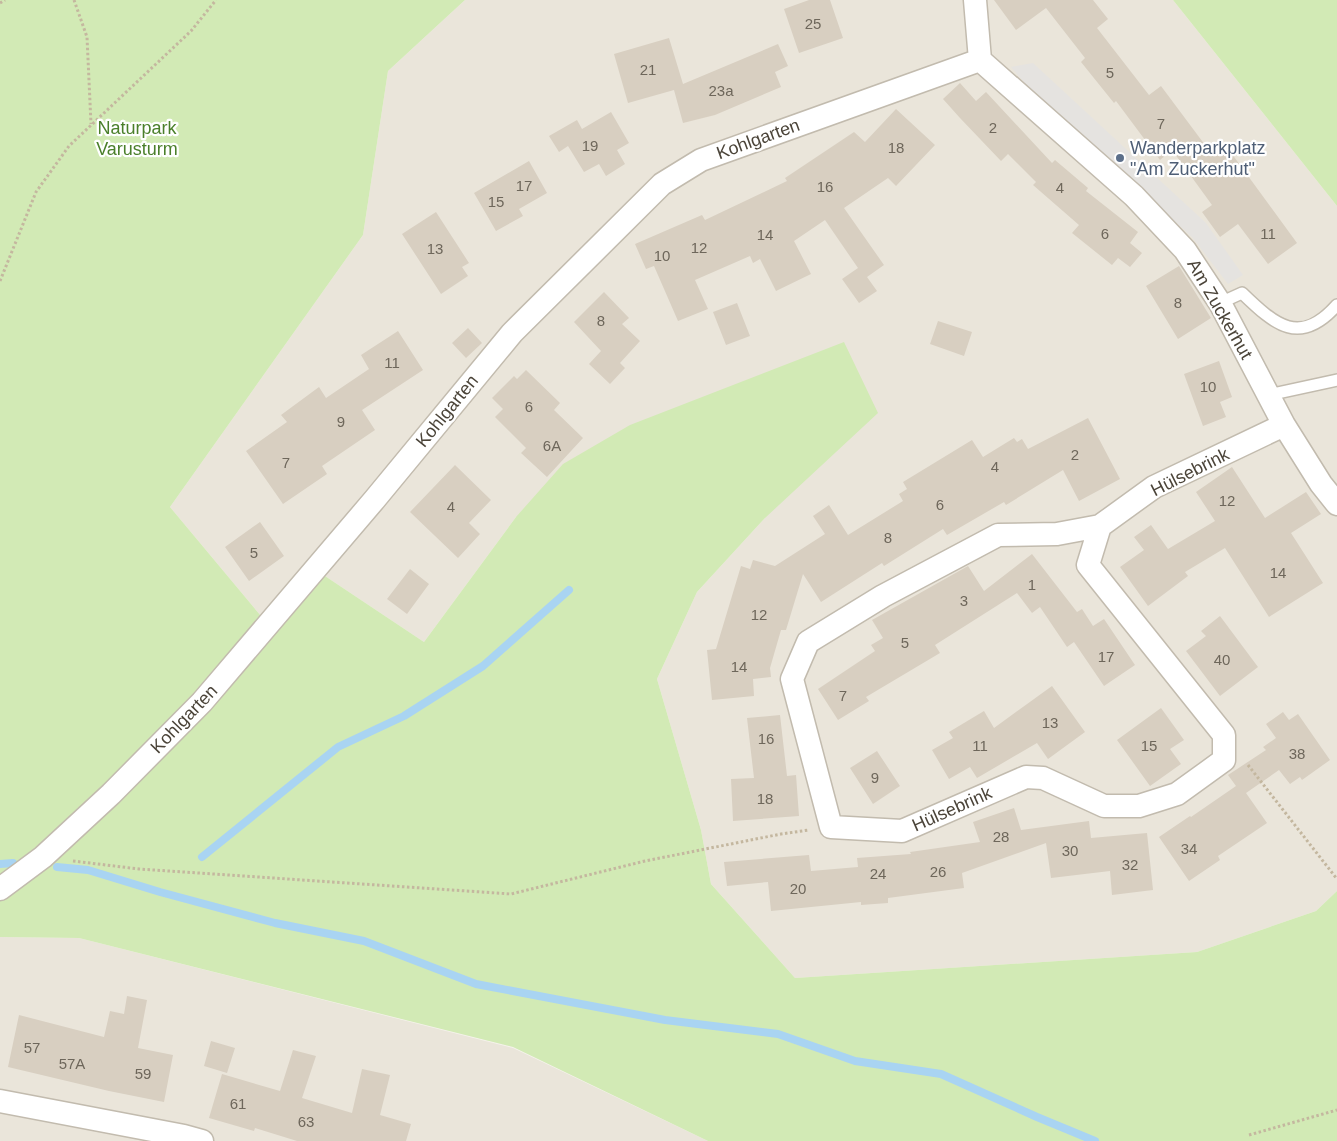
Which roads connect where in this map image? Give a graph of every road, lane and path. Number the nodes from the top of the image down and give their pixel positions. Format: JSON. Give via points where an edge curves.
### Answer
{"nodes":[{"id":1,"x":5,"y":0,"type":"edge"},
{"id":2,"x":74,"y":0,"type":"edge"},
{"id":3,"x":216,"y":0,"type":"edge"},
{"id":4,"x":975,"y":0,"type":"edge"},
{"id":5,"x":0,"y":3,"type":"edge"},
{"id":6,"x":980,"y":60,"type":"junction"},
{"id":7,"x":91,"y":125,"type":"junction"},
{"id":8,"x":0,"y":281,"type":"edge"},
{"id":9,"x":1220,"y":303,"type":"junction"},
{"id":10,"x":1337,"y":305,"type":"edge"},
{"id":11,"x":1337,"y":380,"type":"edge"},
{"id":12,"x":1268,"y":395,"type":"junction"},
{"id":13,"x":1284,"y":425,"type":"junction"},
{"id":14,"x":1337,"y":504,"type":"edge"},
{"id":15,"x":1100,"y":526,"type":"junction"},
{"id":16,"x":1224,"y":735,"type":"junction"},
{"id":17,"x":831,"y":827,"type":"junction"},
{"id":18,"x":43,"y":857,"type":"junction"},
{"id":19,"x":1337,"y":880,"type":"edge"},
{"id":20,"x":0,"y":888,"type":"edge"},
{"id":21,"x":0,"y":1101,"type":"edge"},
{"id":22,"x":1337,"y":1110,"type":"edge"},
{"id":23,"x":1249,"y":1136,"type":"dead end"},
{"id":24,"x":202,"y":1141,"type":"edge"}],
"edges":[{"from":1,"to":5,"type":"path"},
{"from":2,"to":7,"type":"path","via":[[87,37]]},
{"from":3,"to":7,"type":"path","via":[[191,31]]},
{"from":4,"to":6,"type":"street"},
{"from":6,"to":9,"type":"street","name":"Am Zuckerhut","via":[[1134,196],[1185,250]]},
{"from":6,"to":18,"type":"street","name":"Kohlgarten","via":[[701,160],[662,184],[512,333],[202,702]]},
{"from":7,"to":8,"type":"path","via":[[69,146],[36,192]]},
{"from":9,"to":10,"type":"lane","via":[[1242,292],[1276,322],[1294,328],[1306,328],[1317,323]]},
{"from":9,"to":12,"type":"street","name":"Am Zuckerhut"},
{"from":11,"to":12,"type":"lane"},
{"from":12,"to":13,"type":"street","name":"Am Zuckerhut"},
{"from":13,"to":14,"type":"street","name":"Am Zuckerhut"},
{"from":13,"to":15,"type":"street","name":"Hülsebrink","via":[[1154,487]]},
{"from":15,"to":16,"type":"street","via":[[1088,564]]},
{"from":15,"to":17,"type":"street","name":"Hülsebrink","via":[[1057,534],[998,535],[883,596],[808,642],[792,679]]},
{"from":16,"to":17,"type":"street","name":"Hülsebrink","via":[[1224,760],[1177,794],[1139,806],[1104,806],[1043,778],[1026,777],[902,831]]},
{"from":16,"to":19,"type":"path"},
{"from":17,"to":18,"type":"path","via":[[645,862],[511,894],[139,869]]},
{"from":18,"to":20,"type":"street","name":"Kohlgarten"},
{"from":21,"to":24,"type":"street"},
{"from":22,"to":23,"type":"path"}]}
